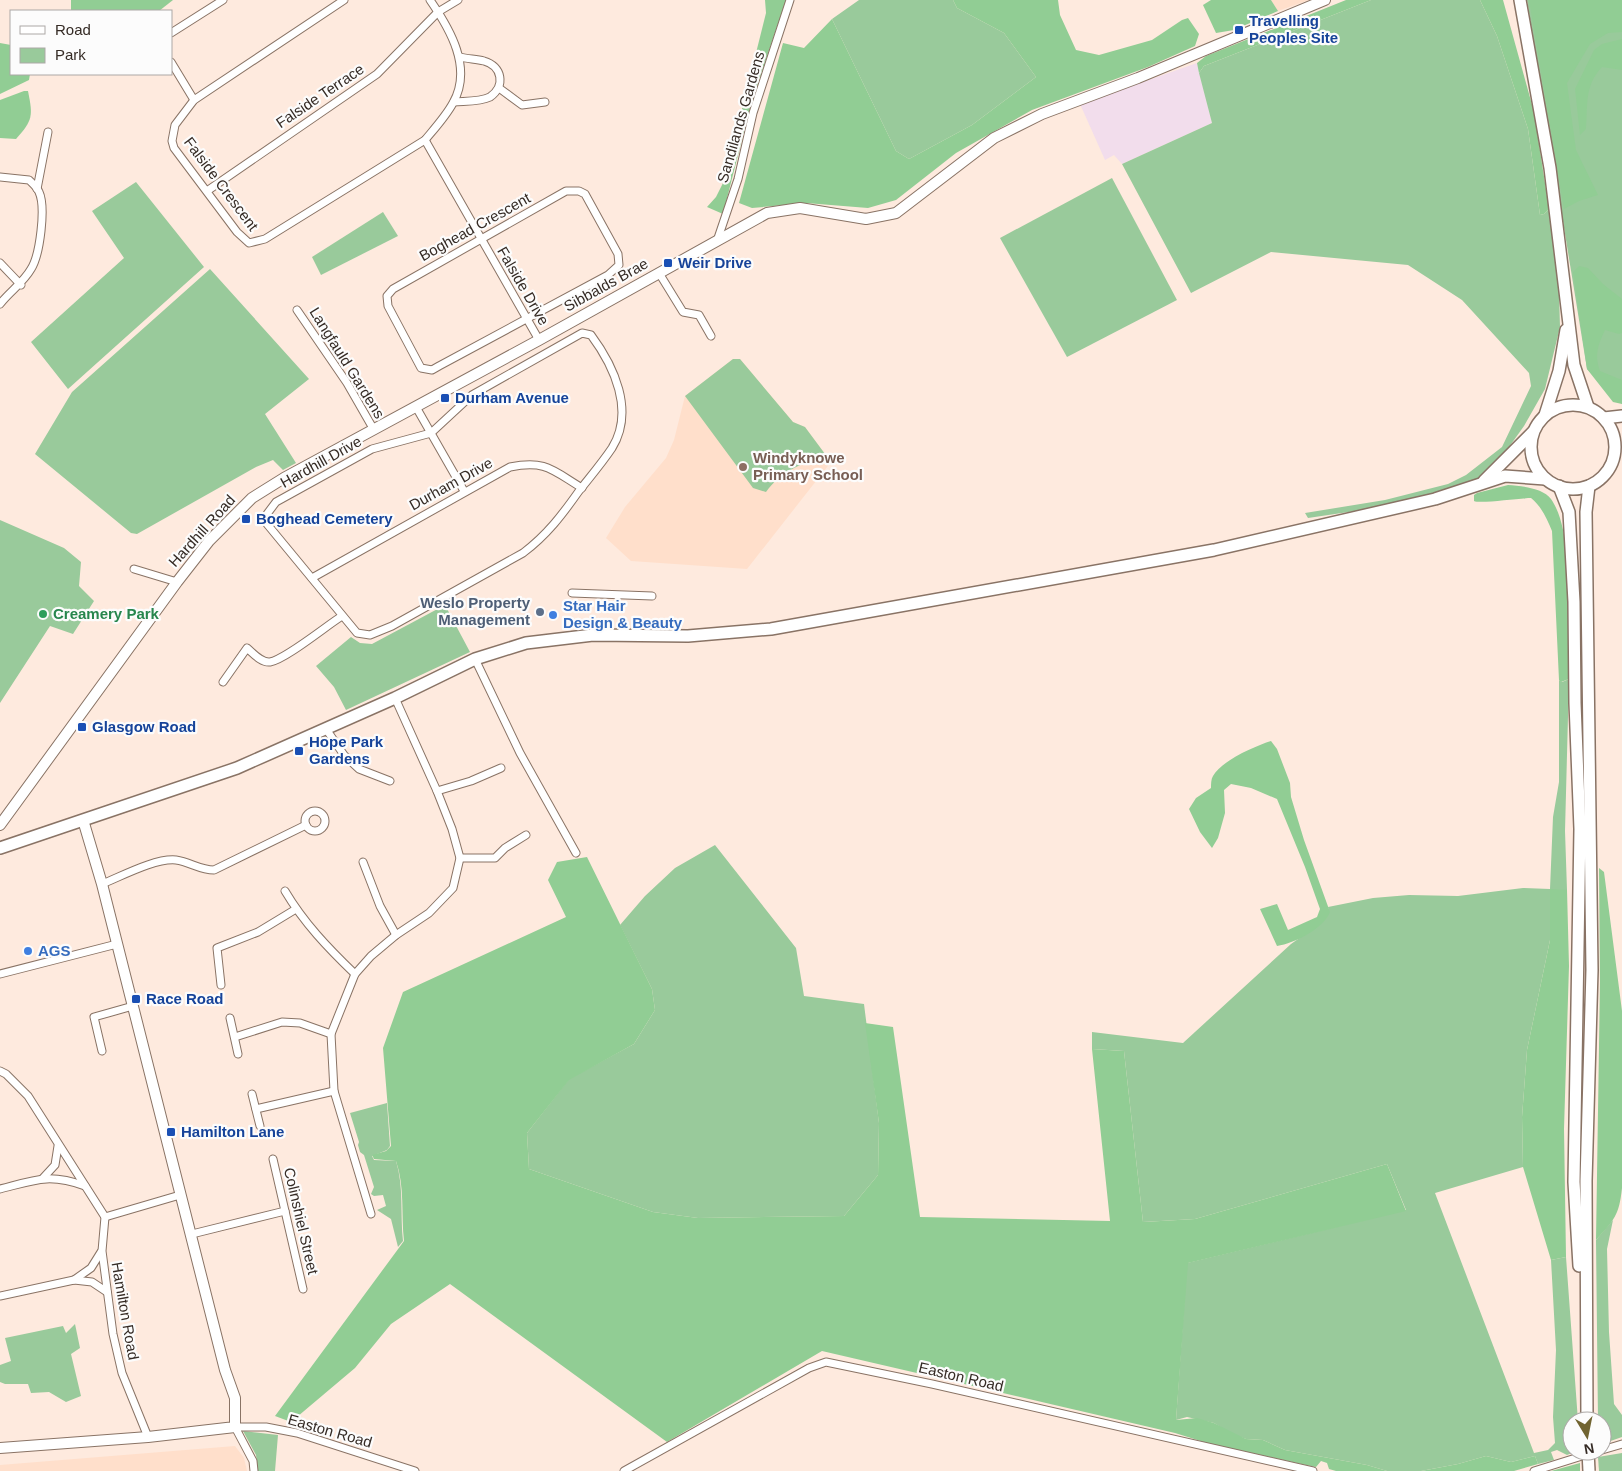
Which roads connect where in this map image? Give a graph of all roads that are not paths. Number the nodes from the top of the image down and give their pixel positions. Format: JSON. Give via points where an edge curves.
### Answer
{"nodes":[{"id":1,"x":223,"y":0,"type":"edge"},
{"id":2,"x":344,"y":0,"type":"edge"},
{"id":3,"x":430,"y":0,"type":"edge"},
{"id":4,"x":458,"y":0,"type":"edge"},
{"id":5,"x":790,"y":0,"type":"edge"},
{"id":6,"x":1325,"y":0,"type":"edge"},
{"id":7,"x":1520,"y":0,"type":"edge"},
{"id":8,"x":438,"y":12,"type":"junction"},
{"id":9,"x":172,"y":32,"type":"edge"},
{"id":10,"x":460,"y":57,"type":"junction"},
{"id":11,"x":172,"y":64,"type":"edge"},
{"id":12,"x":499,"y":88,"type":"junction"},
{"id":13,"x":194,"y":100,"type":"junction"},
{"id":14,"x":454,"y":102,"type":"junction"},
{"id":15,"x":545,"y":102,"type":"dead end"},
{"id":16,"x":48,"y":132,"type":"dead end"},
{"id":17,"x":425,"y":140,"type":"junction"},
{"id":18,"x":0,"y":177,"type":"edge"},
{"id":19,"x":37,"y":188,"type":"junction"},
{"id":20,"x":207,"y":190,"type":"junction"},
{"id":21,"x":480,"y":239,"type":"junction"},
{"id":22,"x":716,"y":241,"type":"junction"},
{"id":23,"x":0,"y":263,"type":"edge"},
{"id":24,"x":659,"y":273,"type":"junction"},
{"id":25,"x":21,"y":285,"type":"junction"},
{"id":26,"x":0,"y":304,"type":"edge"},
{"id":27,"x":297,"y":310,"type":"dead end"},
{"id":28,"x":1568,"y":313,"type":"junction"},
{"id":29,"x":526,"y":320,"type":"junction"},
{"id":30,"x":711,"y":336,"type":"dead end"},
{"id":31,"x":539,"y":340,"type":"junction"},
{"id":32,"x":416,"y":407,"type":"junction"},
{"id":33,"x":1588,"y":407,"type":"junction"},
{"id":34,"x":1545,"y":415,"type":"junction"},
{"id":35,"x":1622,"y":416,"type":"edge"},
{"id":36,"x":1604,"y":418,"type":"junction"},
{"id":37,"x":374,"y":430,"type":"junction"},
{"id":38,"x":1534,"y":432,"type":"junction"},
{"id":39,"x":430,"y":433,"type":"junction"},
{"id":40,"x":1618,"y":450,"type":"edge"},
{"id":41,"x":1545,"y":478,"type":"junction"},
{"id":42,"x":1480,"y":484,"type":"junction"},
{"id":43,"x":1559,"y":486,"type":"junction"},
{"id":44,"x":1589,"y":486,"type":"junction"},
{"id":45,"x":582,"y":488,"type":"junction"},
{"id":46,"x":464,"y":491,"type":"junction"},
{"id":47,"x":134,"y":569,"type":"dead end"},
{"id":48,"x":312,"y":578,"type":"junction"},
{"id":49,"x":177,"y":582,"type":"junction"},
{"id":50,"x":572,"y":593,"type":"dead end"},
{"id":51,"x":652,"y":596,"type":"dead end"},
{"id":52,"x":342,"y":616,"type":"junction"},
{"id":53,"x":475,"y":659,"type":"junction"},
{"id":54,"x":224,"y":682,"type":"dead end"},
{"id":55,"x":395,"y":698,"type":"junction"},
{"id":56,"x":326,"y":729,"type":"junction"},
{"id":57,"x":501,"y":768,"type":"dead end"},
{"id":58,"x":390,"y":781,"type":"dead end"},
{"id":59,"x":437,"y":791,"type":"junction"},
{"id":60,"x":83,"y":820,"type":"junction"},
{"id":61,"x":0,"y":825,"type":"edge"},
{"id":62,"x":306,"y":825,"type":"dead end"},
{"id":63,"x":526,"y":835,"type":"dead end"},
{"id":64,"x":0,"y":848,"type":"edge"},
{"id":65,"x":576,"y":853,"type":"dead end"},
{"id":66,"x":460,"y":858,"type":"junction"},
{"id":67,"x":362,"y":862,"type":"dead end"},
{"id":68,"x":102,"y":884,"type":"junction"},
{"id":69,"x":285,"y":890,"type":"dead end"},
{"id":70,"x":296,"y":909,"type":"junction"},
{"id":71,"x":396,"y":935,"type":"junction"},
{"id":72,"x":117,"y":944,"type":"junction"},
{"id":73,"x":0,"y":974,"type":"edge"},
{"id":74,"x":354,"y":974,"type":"junction"},
{"id":75,"x":221,"y":985,"type":"dead end"},
{"id":76,"x":133,"y":1006,"type":"junction"},
{"id":77,"x":230,"y":1018,"type":"dead end"},
{"id":78,"x":331,"y":1034,"type":"junction"},
{"id":79,"x":235,"y":1037,"type":"junction"},
{"id":80,"x":102,"y":1051,"type":"dead end"},
{"id":81,"x":238,"y":1054,"type":"dead end"},
{"id":82,"x":0,"y":1071,"type":"edge"},
{"id":83,"x":334,"y":1091,"type":"junction"},
{"id":84,"x":252,"y":1094,"type":"dead end"},
{"id":85,"x":256,"y":1109,"type":"junction"},
{"id":86,"x":260,"y":1126,"type":"dead end"},
{"id":87,"x":58,"y":1146,"type":"junction"},
{"id":88,"x":273,"y":1159,"type":"dead end"},
{"id":89,"x":43,"y":1178,"type":"junction"},
{"id":90,"x":85,"y":1186,"type":"junction"},
{"id":91,"x":0,"y":1189,"type":"edge"},
{"id":92,"x":180,"y":1195,"type":"junction"},
{"id":93,"x":285,"y":1211,"type":"junction"},
{"id":94,"x":372,"y":1214,"type":"dead end"},
{"id":95,"x":105,"y":1217,"type":"junction"},
{"id":96,"x":192,"y":1234,"type":"junction"},
{"id":97,"x":102,"y":1252,"type":"junction"},
{"id":98,"x":74,"y":1280,"type":"junction"},
{"id":99,"x":303,"y":1289,"type":"dead end"},
{"id":100,"x":107,"y":1292,"type":"junction"},
{"id":101,"x":0,"y":1296,"type":"edge"},
{"id":102,"x":1586,"y":1380,"type":"junction"},
{"id":103,"x":1587,"y":1411,"type":"edge"},
{"id":104,"x":235,"y":1427,"type":"junction"},
{"id":105,"x":148,"y":1437,"type":"junction"},
{"id":106,"x":0,"y":1448,"type":"edge"},
{"id":107,"x":1567,"y":1461,"type":"edge"},
{"id":108,"x":254,"y":1471,"type":"edge"},
{"id":109,"x":415,"y":1471,"type":"edge"},
{"id":110,"x":624,"y":1471,"type":"edge"},
{"id":111,"x":1313,"y":1471,"type":"edge"},
{"id":112,"x":1534,"y":1471,"type":"edge"}],
"edges":[{"from":1,"to":9,"type":"street"},
{"from":2,"to":13,"type":"street","name":"Falside Crescent"},
{"from":3,"to":8,"type":"street","name":"Falside Crescent"},
{"from":4,"to":8,"type":"street"},
{"from":5,"to":22,"type":"street","name":"Sandilands Gardens","via":[[753,113],[738,179]]},
{"from":6,"to":22,"type":"main road","name":"Sibbalds Brae","via":[[1042,114],[994,138],[896,213],[866,219],[800,208],[767,212]]},
{"from":7,"to":28,"type":"main road","via":[[1550,168]]},
{"from":8,"to":10,"type":"street","name":"Falside Crescent"},
{"from":8,"to":20,"type":"street","name":"Falside Terrace","via":[[377,74]]},
{"from":10,"to":12,"type":"street","via":[[485,61],[497,68],[501,77]]},
{"from":10,"to":14,"type":"street","name":"Falside Crescent","via":[[460,78]]},
{"from":11,"to":13,"type":"street"},
{"from":12,"to":14,"type":"street","via":[[489,97]]},
{"from":12,"to":15,"type":"street","via":[[522,105]]},
{"from":13,"to":20,"type":"street","name":"Falside Crescent","via":[[175,125],[172,141]]},
{"from":14,"to":17,"type":"street","name":"Falside Crescent"},
{"from":16,"to":19,"type":"street"},
{"from":17,"to":20,"type":"street","name":"Falside Crescent","via":[[265,239],[249,243],[237,232]]},
{"from":17,"to":21,"type":"street","name":"Falside Drive"},
{"from":18,"to":19,"type":"street","via":[[29,180]]},
{"from":19,"to":25,"type":"street","via":[[42,204],[39,244],[33,267]]},
{"from":21,"to":29,"type":"street","name":"Falside Drive"},
{"from":21,"to":29,"type":"street","name":"Boghead Crescent","via":[[566,191],[585,194],[618,254],[619,265],[608,275]]},
{"from":21,"to":29,"type":"street","name":"Boghead Crescent","via":[[393,288],[388,296],[388,306],[416,363],[425,370],[439,366]]},
{"from":22,"to":24,"type":"main road","name":"Sibbalds Brae"},
{"from":23,"to":25,"type":"street"},
{"from":24,"to":30,"type":"street","via":[[683,312],[699,316]]},
{"from":24,"to":31,"type":"main road","name":"Sibbalds Brae"},
{"from":25,"to":26,"type":"street"},
{"from":27,"to":37,"type":"street","name":"Langfauld Gardens","via":[[348,383]]},
{"from":28,"to":33,"type":"main road","via":[[1574,366]]},
{"from":28,"to":34,"type":"main road","via":[[1560,371]]},
{"from":29,"to":31,"type":"street","name":"Falside Drive"},
{"from":31,"to":32,"type":"main road","name":"Hardhill Road"},
{"from":32,"to":37,"type":"main road","name":"Hardhill Road"},
{"from":32,"to":39,"type":"street"},
{"from":33,"to":34,"type":"main road","via":[[1566,405]]},
{"from":33,"to":36,"type":"main road"},
{"from":34,"to":38,"type":"main road"},
{"from":35,"to":36,"type":"main road"},
{"from":36,"to":40,"type":"main road"},
{"from":37,"to":49,"type":"main road","name":"Hardhill Road","via":[[252,498],[209,541]]},
{"from":38,"to":41,"type":"main road","via":[[1532,456]]},
{"from":38,"to":42,"type":"main road"},
{"from":39,"to":45,"type":"street","name":"Hardhill Drive","via":[[472,395],[582,333],[591,335],[609,363],[622,403],[613,447]]},
{"from":39,"to":46,"type":"street"},
{"from":39,"to":48,"type":"street","name":"Hardhill Drive","via":[[372,449],[276,502],[267,514],[267,524]]},
{"from":40,"to":44,"type":"main road","via":[[1603,476]]},
{"from":41,"to":42,"type":"main road","via":[[1505,476]]},
{"from":41,"to":43,"type":"main road"},
{"from":42,"to":53,"type":"main road","via":[[1435,499],[1214,550],[771,629],[688,636],[557,638],[526,643]]},
{"from":43,"to":44,"type":"main road","via":[[1575,489]]},
{"from":43,"to":102,"type":"main road","via":[[1568,512],[1574,602],[1574,703],[1580,829],[1574,1182]]},
{"from":44,"to":102,"type":"main road","via":[[1586,512],[1587,702],[1592,970],[1586,1182]]},
{"from":45,"to":46,"type":"street","name":"Durham Drive","via":[[549,468],[530,463],[510,467]]},
{"from":45,"to":52,"type":"street","via":[[542,539],[392,626],[370,635],[357,633]]},
{"from":46,"to":48,"type":"street","name":"Durham Drive"},
{"from":47,"to":49,"type":"street"},
{"from":48,"to":52,"type":"street"},
{"from":49,"to":61,"type":"main road","name":"Hardhill Road"},
{"from":50,"to":51,"type":"street"},
{"from":52,"to":54,"type":"street","via":[[269,662],[261,660],[247,648]]},
{"from":53,"to":55,"type":"main road"},
{"from":53,"to":65,"type":"street","via":[[520,753]]},
{"from":55,"to":56,"type":"main road"},
{"from":55,"to":59,"type":"street"},
{"from":56,"to":58,"type":"street","via":[[359,770]]},
{"from":56,"to":60,"type":"main road","via":[[237,768]]},
{"from":57,"to":59,"type":"street"},
{"from":59,"to":66,"type":"street"},
{"from":60,"to":64,"type":"main road"},
{"from":60,"to":68,"type":"main road"},
{"from":62,"to":68,"type":"street","via":[[214,870],[177,860],[162,861]]},
{"from":63,"to":66,"type":"street","via":[[504,848],[495,858]]},
{"from":66,"to":71,"type":"street","via":[[452,888],[429,913]]},
{"from":67,"to":71,"type":"street"},
{"from":68,"to":72,"type":"main road"},
{"from":69,"to":70,"type":"street"},
{"from":70,"to":74,"type":"street"},
{"from":70,"to":75,"type":"street","via":[[258,932],[217,948]]},
{"from":71,"to":74,"type":"street"},
{"from":72,"to":73,"type":"street"},
{"from":72,"to":76,"type":"main road"},
{"from":74,"to":78,"type":"street"},
{"from":76,"to":80,"type":"street","via":[[94,1017]]},
{"from":76,"to":92,"type":"main road"},
{"from":77,"to":79,"type":"street"},
{"from":78,"to":79,"type":"street","via":[[300,1023],[282,1022]]},
{"from":78,"to":83,"type":"street"},
{"from":79,"to":81,"type":"street"},
{"from":82,"to":87,"type":"street","via":[[28,1096]]},
{"from":83,"to":85,"type":"street"},
{"from":83,"to":94,"type":"street"},
{"from":84,"to":85,"type":"street"},
{"from":85,"to":86,"type":"street"},
{"from":87,"to":89,"type":"street","via":[[55,1165]]},
{"from":87,"to":90,"type":"street"},
{"from":88,"to":93,"type":"street","name":"Colinshiel Street"},
{"from":89,"to":90,"type":"street","via":[[64,1178]]},
{"from":89,"to":91,"type":"street"},
{"from":90,"to":95,"type":"street"},
{"from":92,"to":95,"type":"street"},
{"from":92,"to":96,"type":"main road"},
{"from":93,"to":96,"type":"street"},
{"from":93,"to":99,"type":"street","name":"Colinshiel Street"},
{"from":95,"to":97,"type":"street","name":"Hamilton Road"},
{"from":96,"to":104,"type":"main road","via":[[225,1370],[235,1398]]},
{"from":97,"to":98,"type":"street","via":[[91,1268]]},
{"from":97,"to":100,"type":"street","name":"Hamilton Road"},
{"from":98,"to":100,"type":"street","via":[[92,1282]]},
{"from":98,"to":101,"type":"street"},
{"from":100,"to":105,"type":"street","name":"Hamilton Road","via":[[122,1373]]},
{"from":102,"to":103,"type":"main road"},
{"from":104,"to":105,"type":"main road"},
{"from":104,"to":108,"type":"street","via":[[253,1461]]},
{"from":104,"to":109,"type":"street","name":"Easton Road","via":[[266,1427],[297,1434]]},
{"from":105,"to":106,"type":"main road"},
{"from":107,"to":112,"type":"street"},
{"from":110,"to":111,"type":"street","name":"Easton Road","via":[[809,1368],[826,1362]]}]}
